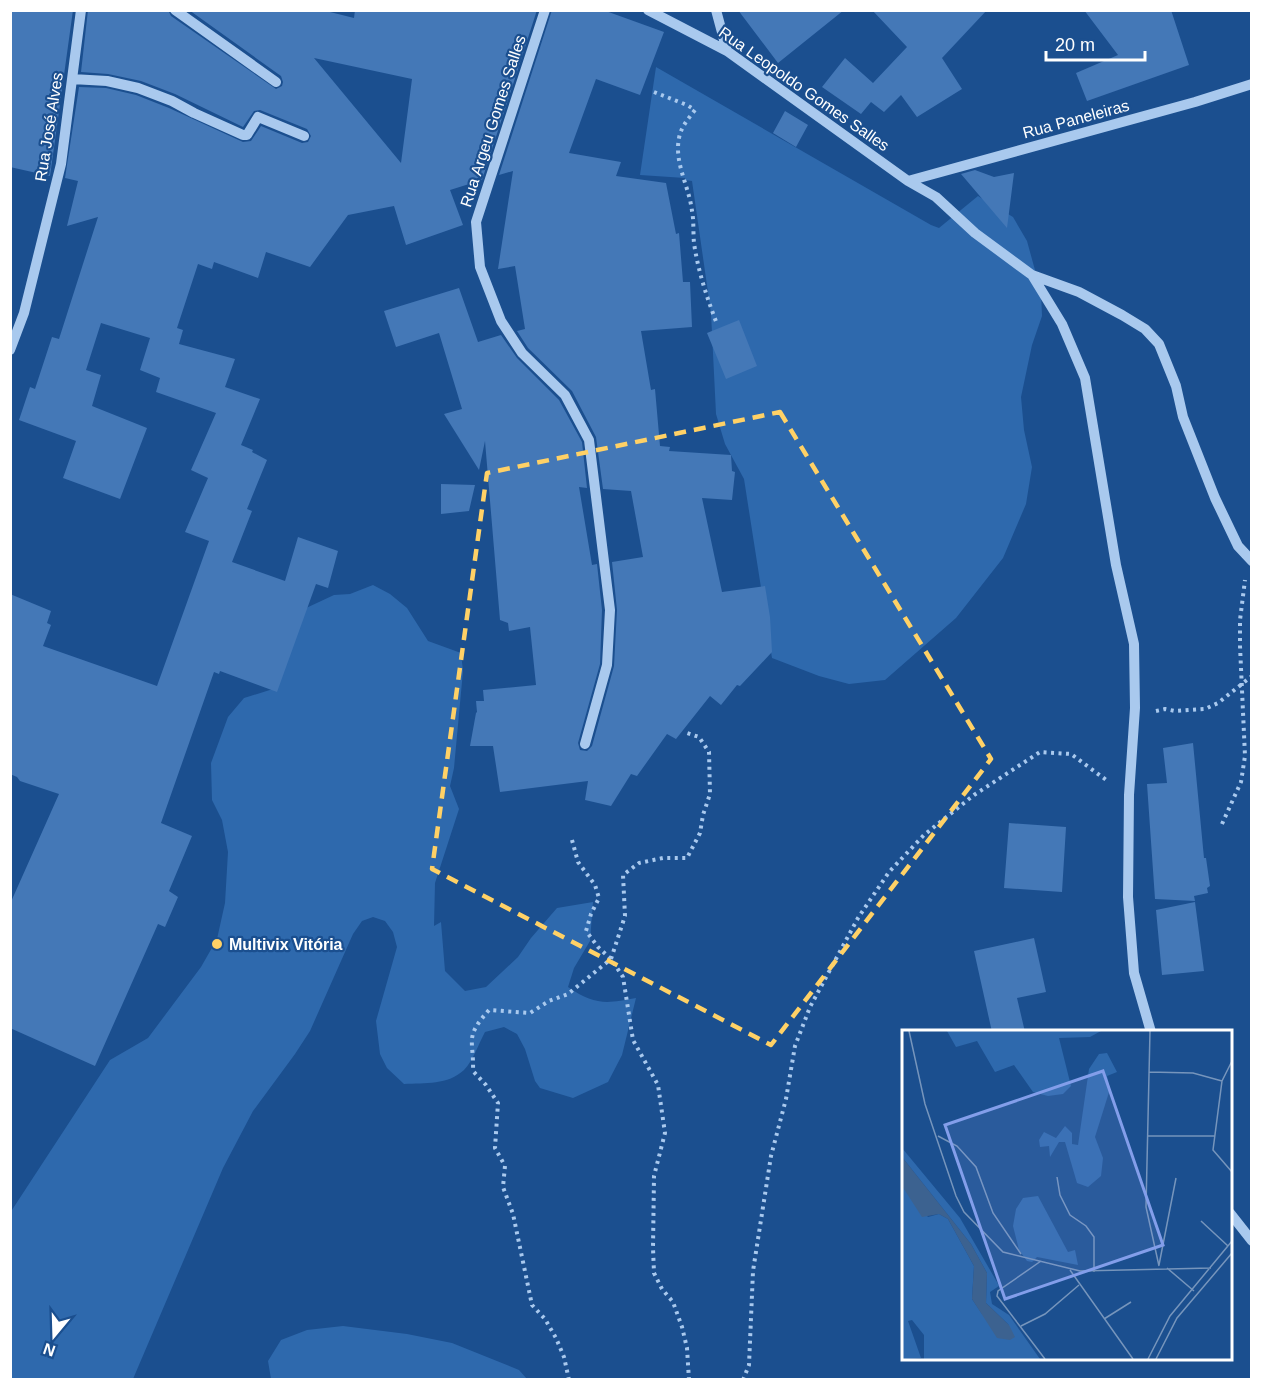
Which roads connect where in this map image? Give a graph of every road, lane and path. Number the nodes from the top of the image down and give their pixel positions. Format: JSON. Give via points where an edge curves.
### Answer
{"nodes":[{"id":1,"x":81,"y":10,"type":"edge"},
{"id":2,"x":176,"y":10,"type":"edge"},
{"id":3,"x":545,"y":10,"type":"edge"},
{"id":4,"x":648,"y":10,"type":"edge"},
{"id":5,"x":716,"y":10,"type":"edge"},
{"id":6,"x":727,"y":51,"type":"junction"},
{"id":7,"x":72,"y":79,"type":"junction"},
{"id":8,"x":276,"y":82,"type":"dead end"},
{"id":9,"x":1251,"y":84,"type":"edge"},
{"id":10,"x":654,"y":93,"type":"dead end"},
{"id":11,"x":304,"y":136,"type":"dead end"},
{"id":12,"x":908,"y":181,"type":"junction"},
{"id":13,"x":1032,"y":275,"type":"junction"},
{"id":14,"x":717,"y":324,"type":"dead end"},
{"id":15,"x":10,"y":350,"type":"edge"},
{"id":16,"x":1238,"y":546,"type":"junction"},
{"id":17,"x":1251,"y":561,"type":"edge"},
{"id":18,"x":1251,"y":676,"type":"edge"},
{"id":19,"x":1242,"y":683,"type":"junction"},
{"id":20,"x":1135,"y":708,"type":"junction"},
{"id":21,"x":687,"y":733,"type":"dead end"},
{"id":22,"x":585,"y":744,"type":"dead end"},
{"id":23,"x":1129,"y":795,"type":"junction"},
{"id":24,"x":1222,"y":824,"type":"dead end"},
{"id":25,"x":572,"y":840,"type":"dead end"},
{"id":26,"x":611,"y":959,"type":"junction"},
{"id":27,"x":1150,"y":1030,"type":"edge"},
{"id":28,"x":1232,"y":1216,"type":"edge"},
{"id":29,"x":1251,"y":1240,"type":"edge"},
{"id":30,"x":569,"y":1380,"type":"edge"},
{"id":31,"x":688,"y":1380,"type":"edge"},
{"id":32,"x":743,"y":1380,"type":"edge"}],
"edges":[{"from":1,"to":7,"type":"street","name":"Rua José Alves"},
{"from":2,"to":8,"type":"street"},
{"from":3,"to":22,"type":"street","name":"Rua Argeu Gomes Salles","via":[[476,222],[480,267],[501,321],[522,353],[565,395],[589,440],[610,610],[606,665]]},
{"from":4,"to":6,"type":"street","name":"Rua Leopoldo Gomes Salles"},
{"from":5,"to":6,"type":"street"},
{"from":6,"to":12,"type":"street","name":"Rua Leopoldo Gomes Salles"},
{"from":7,"to":11,"type":"street","via":[[138,88],[243,135],[247,135],[258,117]]},
{"from":7,"to":15,"type":"street","name":"Rua José Alves","via":[[61,164],[24,313]]},
{"from":9,"to":12,"type":"street","name":"Rua Paneleiras"},
{"from":10,"to":14,"type":"path","via":[[695,110],[679,138],[678,162],[693,211],[694,244],[704,286]]},
{"from":12,"to":13,"type":"street","name":"Rua Leopoldo Gomes Salles","via":[[936,197],[975,233]]},
{"from":13,"to":16,"type":"street","via":[[1079,292],[1122,315],[1159,344],[1176,386],[1183,417]]},
{"from":13,"to":20,"type":"street","via":[[1062,324],[1084,378],[1116,565],[1134,644]]},
{"from":16,"to":17,"type":"street"},
{"from":16,"to":19,"type":"path","via":[[1246,573],[1240,620]]},
{"from":18,"to":19,"type":"path"},
{"from":19,"to":20,"type":"path","via":[[1205,709],[1146,713]]},
{"from":19,"to":24,"type":"path","via":[[1245,756],[1241,782]]},
{"from":20,"to":23,"type":"street"},
{"from":21,"to":26,"type":"path","via":[[699,737],[709,752],[710,794],[700,833],[687,858],[639,863],[623,875],[625,916]]},
{"from":23,"to":27,"type":"street","via":[[1128,897],[1134,973]]},
{"from":23,"to":32,"type":"path","via":[[1071,754],[1040,752],[974,795],[924,835],[889,872],[858,918],[810,1007],[795,1046],[771,1156],[753,1271],[749,1365]]},
{"from":25,"to":26,"type":"path","via":[[578,862],[596,885],[599,898],[586,931]]},
{"from":26,"to":30,"type":"path","via":[[568,994],[530,1013],[489,1010],[470,1038],[473,1071],[498,1103],[495,1148],[505,1166],[503,1187],[513,1214],[532,1305],[556,1338]]},
{"from":26,"to":31,"type":"path","via":[[623,977],[633,1040],[658,1085],[665,1133],[654,1176],[654,1273],[673,1302],[682,1327]]},
{"from":28,"to":29,"type":"street"}]}
